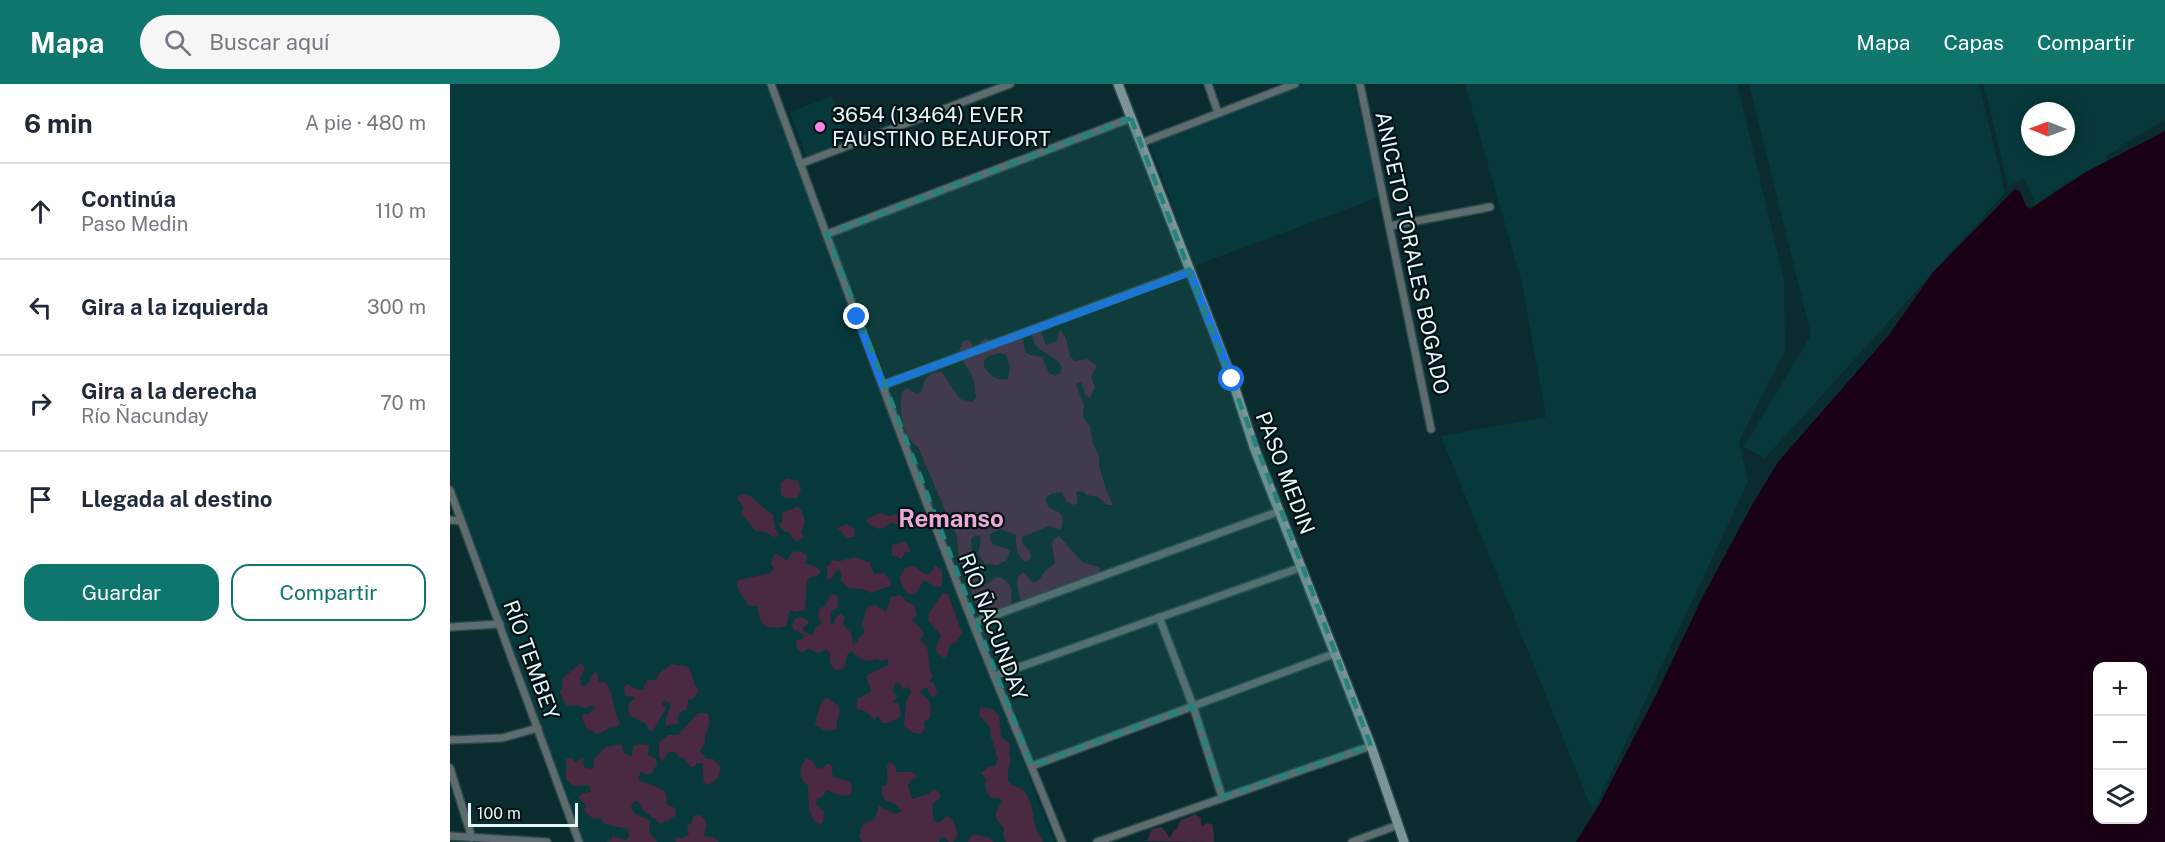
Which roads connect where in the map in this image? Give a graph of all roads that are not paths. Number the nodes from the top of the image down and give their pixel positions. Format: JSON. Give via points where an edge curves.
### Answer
{"nodes":[{"id":1,"x":771,"y":84,"type":"edge"},
{"id":2,"x":1010,"y":84,"type":"edge"},
{"id":3,"x":1118,"y":84,"type":"edge"},
{"id":4,"x":1208,"y":84,"type":"edge"},
{"id":5,"x":1295,"y":84,"type":"edge"},
{"id":6,"x":1360,"y":84,"type":"edge"},
{"id":7,"x":1218,"y":113,"type":"junction"},
{"id":8,"x":1131,"y":118,"type":"junction"},
{"id":9,"x":1141,"y":143,"type":"junction"},
{"id":10,"x":800,"y":164,"type":"junction"},
{"id":11,"x":1490,"y":207,"type":"dead end"},
{"id":12,"x":1390,"y":226,"type":"junction"},
{"id":13,"x":826,"y":234,"type":"junction"},
{"id":14,"x":1190,"y":272,"type":"junction"},
{"id":15,"x":883,"y":385,"type":"junction"},
{"id":16,"x":1431,"y":429,"type":"dead end"},
{"id":17,"x":450,"y":490,"type":"edge"},
{"id":18,"x":1280,"y":511,"type":"junction"},
{"id":19,"x":450,"y":520,"type":"edge"},
{"id":20,"x":460,"y":520,"type":"junction"},
{"id":21,"x":1302,"y":567,"type":"junction"},
{"id":22,"x":1159,"y":617,"type":"junction"},
{"id":23,"x":973,"y":623,"type":"junction"},
{"id":24,"x":500,"y":624,"type":"junction"},
{"id":25,"x":450,"y":627,"type":"edge"},
{"id":26,"x":1336,"y":653,"type":"junction"},
{"id":27,"x":994,"y":676,"type":"junction"},
{"id":28,"x":1193,"y":706,"type":"junction"},
{"id":29,"x":538,"y":728,"type":"junction"},
{"id":30,"x":450,"y":740,"type":"edge"},
{"id":31,"x":1371,"y":746,"type":"junction"},
{"id":32,"x":1032,"y":766,"type":"junction"},
{"id":33,"x":450,"y":768,"type":"edge"},
{"id":34,"x":1222,"y":797,"type":"junction"},
{"id":35,"x":1398,"y":825,"type":"junction"},
{"id":36,"x":450,"y":836,"type":"edge"},
{"id":37,"x":467,"y":839,"type":"edge"},
{"id":38,"x":547,"y":842,"type":"edge"},
{"id":39,"x":579,"y":842,"type":"edge"},
{"id":40,"x":1062,"y":842,"type":"edge"},
{"id":41,"x":1097,"y":842,"type":"edge"},
{"id":42,"x":1352,"y":842,"type":"edge"},
{"id":43,"x":1404,"y":842,"type":"edge"}],
"edges":[{"from":1,"to":10,"type":"street","name":"RÍO ÑACUNDAY"},
{"from":2,"to":10,"type":"street"},
{"from":3,"to":8,"type":"street","name":"PASO MEDIN"},
{"from":4,"to":7,"type":"street"},
{"from":5,"to":7,"type":"street"},
{"from":6,"to":12,"type":"street","name":"ANICETO TORALES BOGADO"},
{"from":7,"to":9,"type":"street"},
{"from":8,"to":9,"type":"street","name":"PASO MEDIN"},
{"from":8,"to":13,"type":"street"},
{"from":9,"to":14,"type":"street","name":"PASO MEDIN"},
{"from":10,"to":13,"type":"street","name":"RÍO ÑACUNDAY"},
{"from":11,"to":12,"type":"street"},
{"from":12,"to":16,"type":"street","name":"ANICETO TORALES BOGADO"},
{"from":13,"to":15,"type":"street","name":"RÍO ÑACUNDAY"},
{"from":14,"to":15,"type":"street"},
{"from":14,"to":18,"type":"street","name":"PASO MEDIN"},
{"from":15,"to":23,"type":"street","name":"RÍO ÑACUNDAY"},
{"from":17,"to":20,"type":"street","name":"RÍO TEMBEY"},
{"from":18,"to":21,"type":"street","name":"PASO MEDIN"},
{"from":18,"to":23,"type":"street"},
{"from":19,"to":20,"type":"street"},
{"from":20,"to":24,"type":"street","name":"RÍO TEMBEY"},
{"from":21,"to":22,"type":"street"},
{"from":21,"to":26,"type":"street","name":"PASO MEDIN"},
{"from":22,"to":27,"type":"street"},
{"from":22,"to":28,"type":"street"},
{"from":23,"to":27,"type":"street","name":"RÍO ÑACUNDAY"},
{"from":24,"to":25,"type":"street"},
{"from":24,"to":29,"type":"street","name":"RÍO TEMBEY"},
{"from":26,"to":28,"type":"street"},
{"from":26,"to":31,"type":"street","name":"PASO MEDIN"},
{"from":27,"to":32,"type":"street","name":"RÍO ÑACUNDAY"},
{"from":28,"to":32,"type":"street"},
{"from":28,"to":34,"type":"street"},
{"from":29,"to":30,"type":"street","via":[[502,738]]},
{"from":29,"to":39,"type":"street","name":"RÍO TEMBEY"},
{"from":31,"to":34,"type":"street"},
{"from":31,"to":35,"type":"street","name":"PASO MEDIN"},
{"from":32,"to":40,"type":"street","name":"RÍO ÑACUNDAY"},
{"from":33,"to":37,"type":"street"},
{"from":34,"to":41,"type":"street"},
{"from":35,"to":42,"type":"street"},
{"from":35,"to":43,"type":"street","name":"PASO MEDIN"},
{"from":36,"to":37,"type":"street"},
{"from":37,"to":38,"type":"street"}]}
